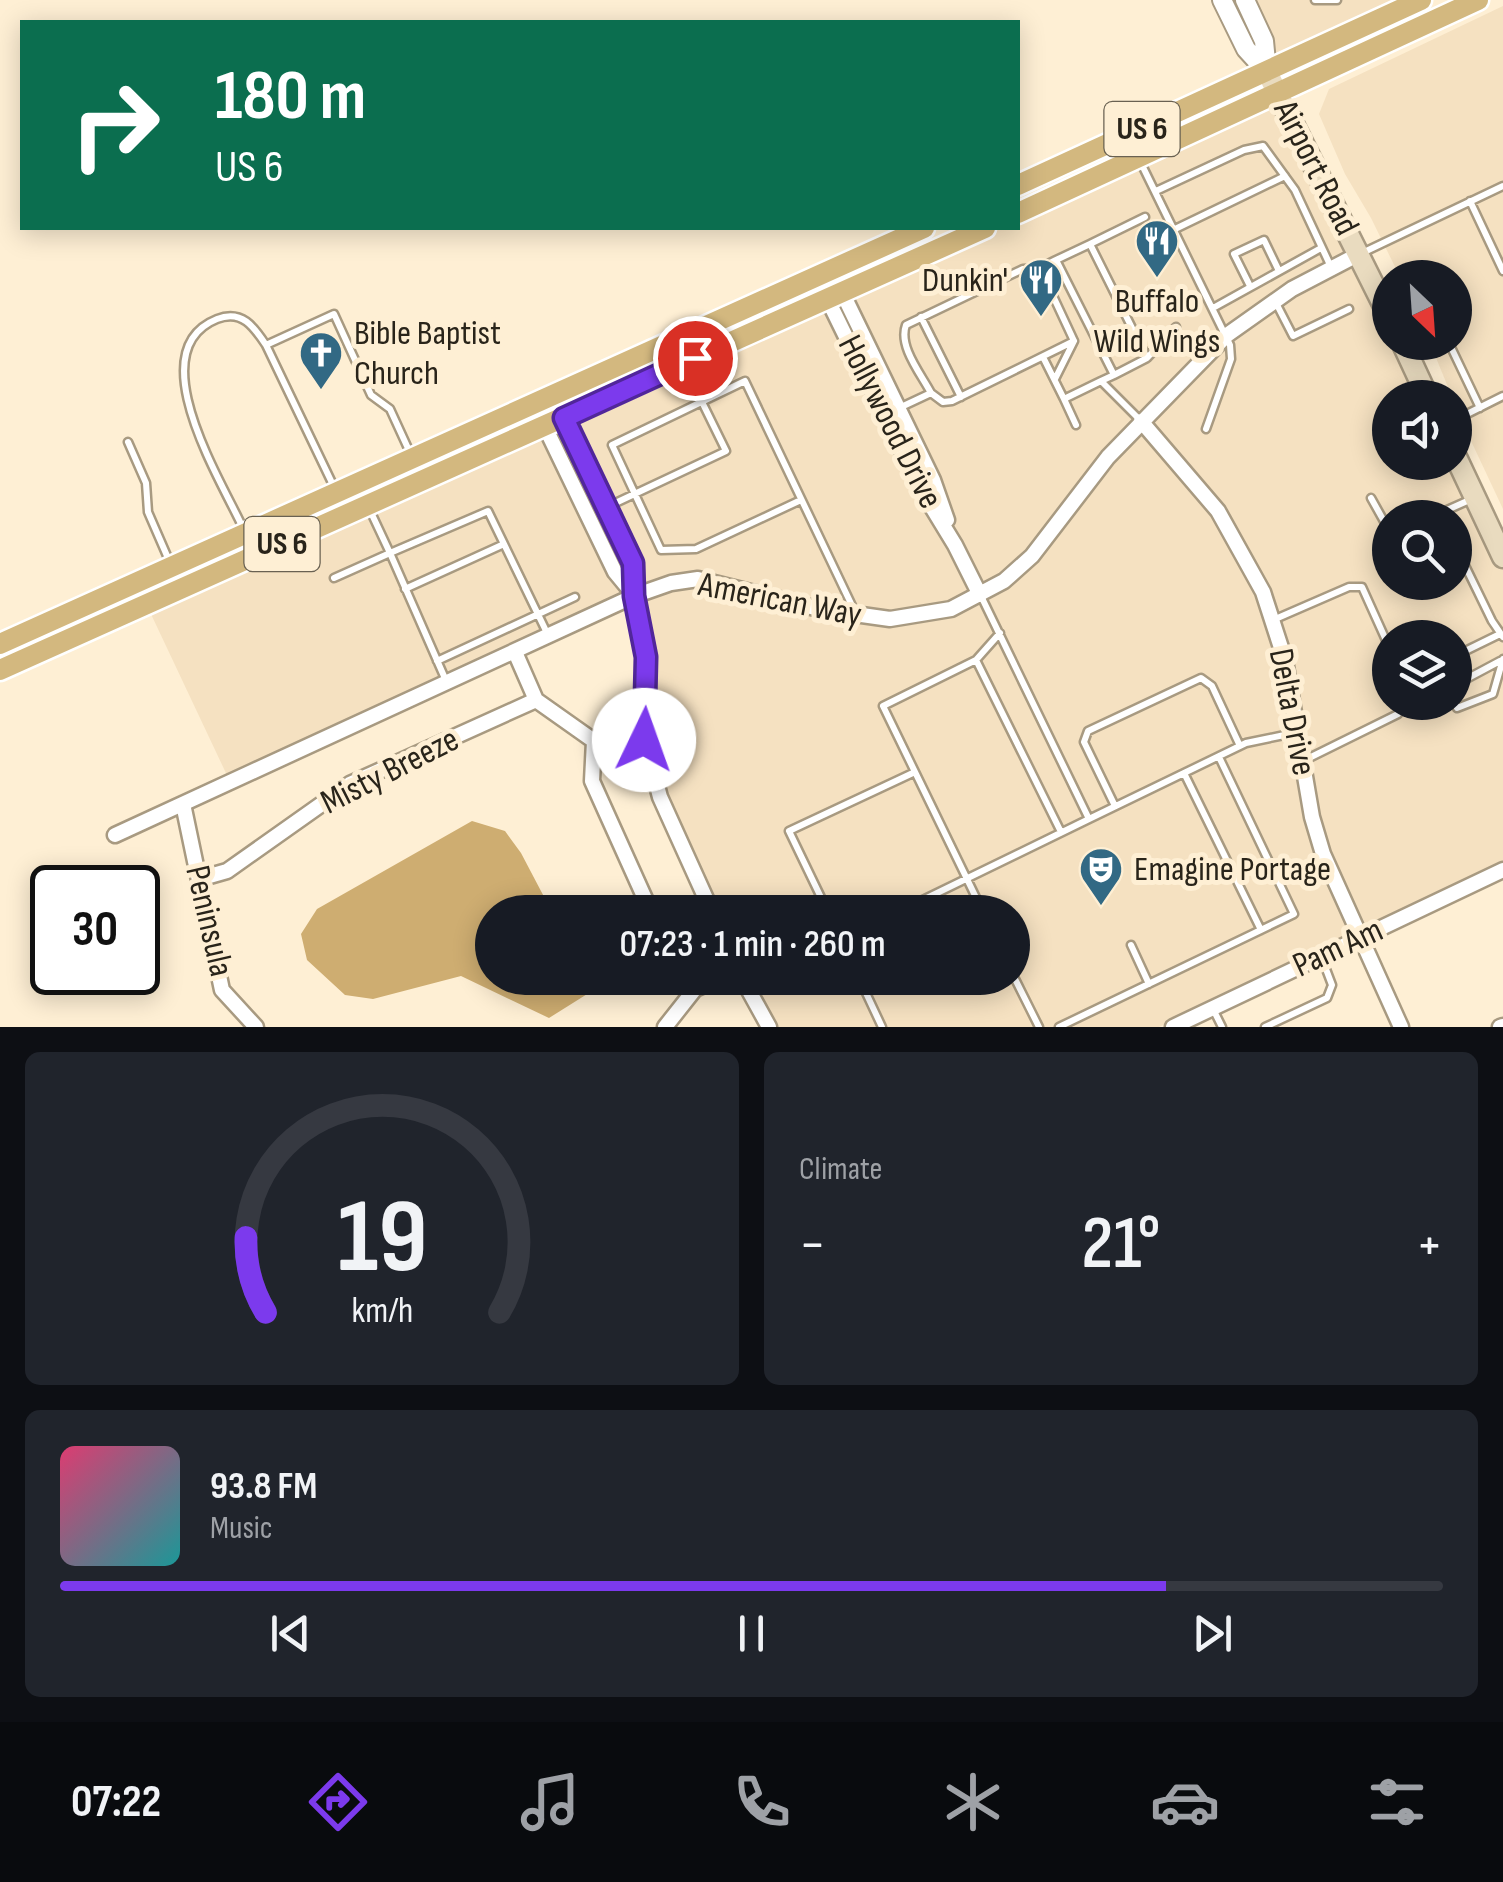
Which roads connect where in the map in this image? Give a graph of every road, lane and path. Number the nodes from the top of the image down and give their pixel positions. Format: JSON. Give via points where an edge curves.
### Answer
{"nodes":[{"id":1,"x":1222,"y":0,"type":"edge"},
{"id":2,"x":1245,"y":0,"type":"edge"},
{"id":3,"x":1315,"y":0,"type":"edge"},
{"id":4,"x":1337,"y":0,"type":"edge"},
{"id":5,"x":1421,"y":0,"type":"edge"},
{"id":6,"x":1478,"y":0,"type":"edge"},
{"id":7,"x":1267,"y":72,"type":"junction"},
{"id":8,"x":1278,"y":94,"type":"junction"},
{"id":9,"x":1138,"y":158,"type":"junction"},
{"id":10,"x":1284,"y":176,"type":"junction"},
{"id":11,"x":1020,"y":184,"type":"edge"},
{"id":12,"x":1503,"y":186,"type":"edge"},
{"id":13,"x":1156,"y":191,"type":"junction"},
{"id":14,"x":1470,"y":201,"type":"junction"},
{"id":15,"x":1020,"y":212,"type":"edge"},
{"id":16,"x":1146,"y":217,"type":"dead end"},
{"id":17,"x":920,"y":230,"type":"edge"},
{"id":18,"x":981,"y":230,"type":"edge"},
{"id":19,"x":1172,"y":230,"type":"junction"},
{"id":20,"x":1090,"y":244,"type":"junction"},
{"id":21,"x":1321,"y":248,"type":"junction"},
{"id":22,"x":1359,"y":254,"type":"junction"},
{"id":23,"x":1056,"y":260,"type":"junction"},
{"id":24,"x":1040,"y":268,"type":"junction"},
{"id":25,"x":1331,"y":268,"type":"junction"},
{"id":26,"x":1278,"y":269,"type":"junction"},
{"id":27,"x":1503,"y":270,"type":"edge"},
{"id":28,"x":1372,"y":281,"type":"edge"},
{"id":29,"x":1250,"y":286,"type":"junction"},
{"id":30,"x":835,"y":295,"type":"junction"},
{"id":31,"x":1274,"y":300,"type":"junction"},
{"id":32,"x":1213,"y":308,"type":"junction"},
{"id":33,"x":1350,"y":309,"type":"dead end"},
{"id":34,"x":921,"y":318,"type":"junction"},
{"id":35,"x":1176,"y":328,"type":"dead end"},
{"id":36,"x":1227,"y":335,"type":"junction"},
{"id":37,"x":1074,"y":341,"type":"junction"},
{"id":38,"x":266,"y":345,"type":"junction"},
{"id":39,"x":1043,"y":357,"type":"junction"},
{"id":40,"x":1147,"y":358,"type":"junction"},
{"id":41,"x":1457,"y":360,"type":"edge"},
{"id":42,"x":1114,"y":375,"type":"junction"},
{"id":43,"x":1054,"y":380,"type":"junction"},
{"id":44,"x":1101,"y":380,"type":"junction"},
{"id":45,"x":931,"y":393,"type":"junction"},
{"id":46,"x":1503,"y":396,"type":"edge"},
{"id":47,"x":960,"y":397,"type":"junction"},
{"id":48,"x":1064,"y":399,"type":"junction"},
{"id":49,"x":543,"y":400,"type":"junction"},
{"id":50,"x":702,"y":402,"type":"junction"},
{"id":51,"x":1480,"y":408,"type":"junction"},
{"id":52,"x":891,"y":412,"type":"junction"},
{"id":53,"x":1472,"y":412,"type":"edge"},
{"id":54,"x":1141,"y":421,"type":"junction"},
{"id":55,"x":554,"y":422,"type":"junction"},
{"id":56,"x":1076,"y":425,"type":"dead end"},
{"id":57,"x":1206,"y":429,"type":"dead end"},
{"id":58,"x":128,"y":442,"type":"dead end"},
{"id":59,"x":413,"y":458,"type":"junction"},
{"id":60,"x":1467,"y":480,"type":"edge"},
{"id":61,"x":337,"y":492,"type":"junction"},
{"id":62,"x":635,"y":494,"type":"junction"},
{"id":63,"x":1475,"y":498,"type":"junction"},
{"id":64,"x":801,"y":500,"type":"junction"},
{"id":65,"x":1471,"y":500,"type":"edge"},
{"id":66,"x":368,"y":505,"type":"junction"},
{"id":67,"x":606,"y":507,"type":"junction"},
{"id":68,"x":246,"y":533,"type":"junction"},
{"id":69,"x":504,"y":544,"type":"junction"},
{"id":70,"x":390,"y":553,"type":"junction"},
{"id":71,"x":1503,"y":558,"type":"edge"},
{"id":72,"x":172,"y":566,"type":"junction"},
{"id":73,"x":334,"y":578,"type":"dead end"},
{"id":74,"x":1472,"y":579,"type":"edge"},
{"id":75,"x":405,"y":588,"type":"junction"},
{"id":76,"x":980,"y":595,"type":"junction"},
{"id":77,"x":634,"y":596,"type":"junction"},
{"id":78,"x":575,"y":597,"type":"dead end"},
{"id":79,"x":538,"y":614,"type":"junction"},
{"id":80,"x":857,"y":616,"type":"junction"},
{"id":81,"x":1273,"y":620,"type":"junction"},
{"id":82,"x":1377,"y":620,"type":"edge"},
{"id":83,"x":1000,"y":632,"type":"junction"},
{"id":84,"x":548,"y":636,"type":"junction"},
{"id":85,"x":1501,"y":636,"type":"edge"},
{"id":86,"x":0,"y":644,"type":"edge"},
{"id":87,"x":1472,"y":649,"type":"edge"},
{"id":88,"x":515,"y":652,"type":"junction"},
{"id":89,"x":976,"y":660,"type":"junction"},
{"id":90,"x":1502,"y":660,"type":"edge"},
{"id":91,"x":438,"y":661,"type":"junction"},
{"id":92,"x":0,"y":670,"type":"edge"},
{"id":93,"x":1472,"y":676,"type":"edge"},
{"id":94,"x":448,"y":683,"type":"junction"},
{"id":95,"x":536,"y":700,"type":"junction"},
{"id":96,"x":1472,"y":702,"type":"edge"},
{"id":97,"x":1386,"y":720,"type":"edge"},
{"id":98,"x":1298,"y":732,"type":"junction"},
{"id":99,"x":644,"y":740,"type":"junction"},
{"id":100,"x":594,"y":741,"type":"junction"},
{"id":101,"x":1240,"y":746,"type":"junction"},
{"id":102,"x":1218,"y":756,"type":"junction"},
{"id":103,"x":1302,"y":761,"type":"junction"},
{"id":104,"x":915,"y":772,"type":"junction"},
{"id":105,"x":1184,"y":773,"type":"junction"},
{"id":106,"x":183,"y":804,"type":"junction"},
{"id":107,"x":1115,"y":806,"type":"junction"},
{"id":108,"x":1089,"y":819,"type":"junction"},
{"id":109,"x":1061,"y":832,"type":"junction"},
{"id":110,"x":114,"y":836,"type":"dead end"},
{"id":111,"x":1503,"y":870,"type":"edge"},
{"id":112,"x":967,"y":879,"type":"junction"},
{"id":113,"x":199,"y":880,"type":"junction"},
{"id":114,"x":643,"y":895,"type":"edge"},
{"id":115,"x":704,"y":895,"type":"edge"},
{"id":116,"x":820,"y":895,"type":"edge"},
{"id":117,"x":934,"y":895,"type":"edge"},
{"id":118,"x":975,"y":895,"type":"edge"},
{"id":119,"x":1261,"y":930,"type":"junction"},
{"id":120,"x":1360,"y":938,"type":"junction"},
{"id":121,"x":1131,"y":945,"type":"dead end"},
{"id":122,"x":1321,"y":956,"type":"junction"},
{"id":123,"x":1149,"y":984,"type":"junction"},
{"id":124,"x":684,"y":995,"type":"edge"},
{"id":125,"x":751,"y":995,"type":"edge"},
{"id":126,"x":867,"y":995,"type":"edge"},
{"id":127,"x":1023,"y":995,"type":"edge"},
{"id":128,"x":1212,"y":1008,"type":"junction"},
{"id":129,"x":256,"y":1027,"type":"edge"},
{"id":130,"x":665,"y":1027,"type":"edge"},
{"id":131,"x":769,"y":1027,"type":"edge"},
{"id":132,"x":882,"y":1027,"type":"edge"},
{"id":133,"x":1038,"y":1027,"type":"edge"},
{"id":134,"x":1059,"y":1027,"type":"edge"},
{"id":135,"x":1172,"y":1027,"type":"edge"},
{"id":136,"x":1222,"y":1027,"type":"edge"},
{"id":137,"x":1265,"y":1027,"type":"edge"},
{"id":138,"x":1401,"y":1027,"type":"edge"}],
"edges":[{"from":1,"to":7,"type":"street","via":[[1246,49]]},
{"from":2,"to":7,"type":"street","via":[[1264,41]]},
{"from":3,"to":4,"type":"lane"},
{"from":5,"to":7,"type":"main road","number":"US 6"},
{"from":6,"to":8,"type":"main road","number":"US 6"},
{"from":7,"to":8,"type":"main road","name":"Airport Road"},
{"from":7,"to":11,"type":"main road","number":"US 6"},
{"from":8,"to":9,"type":"main road","name":"US 6","number":"US 6"},
{"from":8,"to":22,"type":"main road","name":"Airport Road"},
{"from":9,"to":13,"type":"lane"},
{"from":9,"to":15,"type":"main road","name":"US 6","number":"US 6"},
{"from":10,"to":13,"type":"lane","via":[[1263,146]]},
{"from":10,"to":19,"type":"lane"},
{"from":10,"to":21,"type":"lane"},
{"from":12,"to":14,"type":"lane"},
{"from":13,"to":19,"type":"lane"},
{"from":14,"to":22,"type":"lane"},
{"from":14,"to":27,"type":"lane"},
{"from":16,"to":20,"type":"lane"},
{"from":17,"to":49,"type":"main road","number":"US 6"},
{"from":18,"to":30,"type":"main road","number":"US 6"},
{"from":19,"to":32,"type":"lane"},
{"from":20,"to":23,"type":"lane"},
{"from":20,"to":40,"type":"lane"},
{"from":21,"to":25,"type":"lane"},
{"from":21,"to":26,"type":"lane"},
{"from":22,"to":25,"type":"street","name":"American Way"},
{"from":22,"to":28,"type":"main road","name":"Airport Road"},
{"from":23,"to":24,"type":"lane"},
{"from":23,"to":42,"type":"lane"},
{"from":24,"to":34,"type":"lane"},
{"from":24,"to":37,"type":"lane"},
{"from":25,"to":31,"type":"street","name":"American Way"},
{"from":26,"to":29,"type":"lane"},
{"from":26,"to":29,"type":"lane","via":[[1264,240],[1234,254]]},
{"from":29,"to":32,"type":"lane"},
{"from":30,"to":52,"type":"street","name":"Hollywood Drive"},
{"from":30,"to":55,"type":"main road","number":"US 6"},
{"from":31,"to":33,"type":"lane","via":[[1293,336]]},
{"from":31,"to":36,"type":"street","name":"American Way"},
{"from":32,"to":36,"type":"lane"},
{"from":34,"to":45,"type":"lane","via":[[906,325],[904,342]]},
{"from":34,"to":47,"type":"lane"},
{"from":35,"to":40,"type":"lane"},
{"from":36,"to":54,"type":"street","name":"American Way"},
{"from":36,"to":57,"type":"lane","via":[[1231,359]]},
{"from":37,"to":39,"type":"lane"},
{"from":37,"to":43,"type":"lane"},
{"from":38,"to":59,"type":"lane","via":[[334,314],[371,395],[390,409]]},
{"from":38,"to":61,"type":"lane"},
{"from":38,"to":68,"type":"lane","via":[[250,322],[218,318],[187,348],[183,378],[186,402]]},
{"from":39,"to":43,"type":"lane"},
{"from":39,"to":47,"type":"lane"},
{"from":40,"to":42,"type":"lane"},
{"from":41,"to":51,"type":"lane"},
{"from":42,"to":44,"type":"lane"},
{"from":43,"to":48,"type":"lane"},
{"from":44,"to":48,"type":"lane"},
{"from":44,"to":54,"type":"lane"},
{"from":45,"to":47,"type":"lane","via":[[943,402]]},
{"from":45,"to":52,"type":"lane"},
{"from":46,"to":51,"type":"lane"},
{"from":48,"to":56,"type":"lane"},
{"from":49,"to":55,"type":"street"},
{"from":49,"to":59,"type":"main road","number":"US 6"},
{"from":50,"to":62,"type":"lane","via":[[612,445]]},
{"from":50,"to":62,"type":"lane","via":[[726,451]]},
{"from":50,"to":64,"type":"lane","via":[[745,382]]},
{"from":51,"to":53,"type":"lane"},
{"from":52,"to":76,"type":"street","name":"Hollywood Drive","via":[[919,486]]},
{"from":54,"to":76,"type":"street","name":"American Way","via":[[1032,556]]},
{"from":54,"to":81,"type":"street","name":"Delta Drive","via":[[1218,511]]},
{"from":55,"to":66,"type":"main road","number":"US 6"},
{"from":55,"to":67,"type":"street"},
{"from":55,"to":77,"type":"street","via":[[615,572]]},
{"from":58,"to":72,"type":"lane"},
{"from":59,"to":61,"type":"main road","number":"US 6"},
{"from":60,"to":63,"type":"main road"},
{"from":61,"to":68,"type":"main road","number":"US 6"},
{"from":62,"to":64,"type":"lane","via":[[661,550],[696,548]]},
{"from":62,"to":67,"type":"lane"},
{"from":63,"to":65,"type":"lane"},
{"from":63,"to":71,"type":"main road"},
{"from":64,"to":80,"type":"lane"},
{"from":66,"to":70,"type":"lane"},
{"from":66,"to":92,"type":"main road","number":"US 6"},
{"from":67,"to":77,"type":"street","via":[[633,563]]},
{"from":68,"to":72,"type":"main road","number":"US 6"},
{"from":69,"to":70,"type":"lane","via":[[488,511]]},
{"from":69,"to":75,"type":"lane"},
{"from":69,"to":79,"type":"lane"},
{"from":70,"to":73,"type":"lane"},
{"from":70,"to":75,"type":"lane"},
{"from":72,"to":86,"type":"main road","number":"US 6"},
{"from":74,"to":85,"type":"lane"},
{"from":75,"to":91,"type":"lane"},
{"from":76,"to":80,"type":"street","name":"American Way","via":[[918,617]]},
{"from":76,"to":83,"type":"lane"},
{"from":77,"to":80,"type":"street","name":"American Way","via":[[698,579]]},
{"from":77,"to":84,"type":"street","name":"American Way"},
{"from":77,"to":99,"type":"street","via":[[646,657]]},
{"from":78,"to":79,"type":"lane"},
{"from":79,"to":84,"type":"lane"},
{"from":79,"to":91,"type":"lane"},
{"from":81,"to":82,"type":"lane","via":[[1362,587]]},
{"from":81,"to":98,"type":"street","name":"Delta Drive"},
{"from":83,"to":89,"type":"lane"},
{"from":83,"to":108,"type":"lane"},
{"from":84,"to":88,"type":"street","name":"American Way"},
{"from":85,"to":87,"type":"lane"},
{"from":88,"to":94,"type":"street","name":"American Way"},
{"from":88,"to":95,"type":"street"},
{"from":89,"to":104,"type":"lane","via":[[883,706]]},
{"from":89,"to":109,"type":"lane"},
{"from":90,"to":93,"type":"lane"},
{"from":90,"to":96,"type":"lane","via":[[1493,694]]},
{"from":91,"to":94,"type":"lane"},
{"from":94,"to":106,"type":"street","name":"American Way"},
{"from":95,"to":100,"type":"street"},
{"from":95,"to":113,"type":"street","name":"Misty Breeze","via":[[350,784],[227,871]]},
{"from":97,"to":103,"type":"lane"},
{"from":98,"to":101,"type":"lane"},
{"from":98,"to":103,"type":"street","name":"Delta Drive"},
{"from":99,"to":100,"type":"street"},
{"from":99,"to":115,"type":"street","via":[[660,797]]},
{"from":100,"to":114,"type":"street","via":[[592,781]]},
{"from":101,"to":102,"type":"lane"},
{"from":101,"to":107,"type":"lane","via":[[1212,686],[1201,678],[1088,731],[1084,742]]},
{"from":102,"to":105,"type":"lane"},
{"from":102,"to":119,"type":"lane","via":[[1294,914]]},
{"from":103,"to":120,"type":"street","name":"Delta Drive","via":[[1323,854]]},
{"from":104,"to":112,"type":"lane"},
{"from":104,"to":116,"type":"lane","via":[[789,831]]},
{"from":105,"to":107,"type":"lane"},
{"from":105,"to":119,"type":"lane"},
{"from":106,"to":110,"type":"street","name":"American Way"},
{"from":106,"to":113,"type":"street","name":"Peninsula"},
{"from":107,"to":108,"type":"lane"},
{"from":108,"to":109,"type":"lane"},
{"from":109,"to":112,"type":"lane"},
{"from":111,"to":120,"type":"street","name":"Pam Am"},
{"from":112,"to":117,"type":"lane"},
{"from":112,"to":118,"type":"lane"},
{"from":113,"to":129,"type":"street","name":"Peninsula","via":[[222,990]]},
{"from":119,"to":123,"type":"lane"},
{"from":120,"to":122,"type":"street","name":"Pam Am"},
{"from":120,"to":138,"type":"street","name":"Delta Drive"},
{"from":121,"to":123,"type":"lane"},
{"from":122,"to":128,"type":"street","name":"Pam Am"},
{"from":122,"to":137,"type":"lane","via":[[1332,985],[1326,998]]},
{"from":123,"to":134,"type":"lane"},
{"from":124,"to":130,"type":"street"},
{"from":125,"to":131,"type":"street"},
{"from":126,"to":132,"type":"lane"},
{"from":127,"to":133,"type":"lane"},
{"from":128,"to":135,"type":"street","name":"Pam Am"},
{"from":128,"to":136,"type":"lane"}]}
